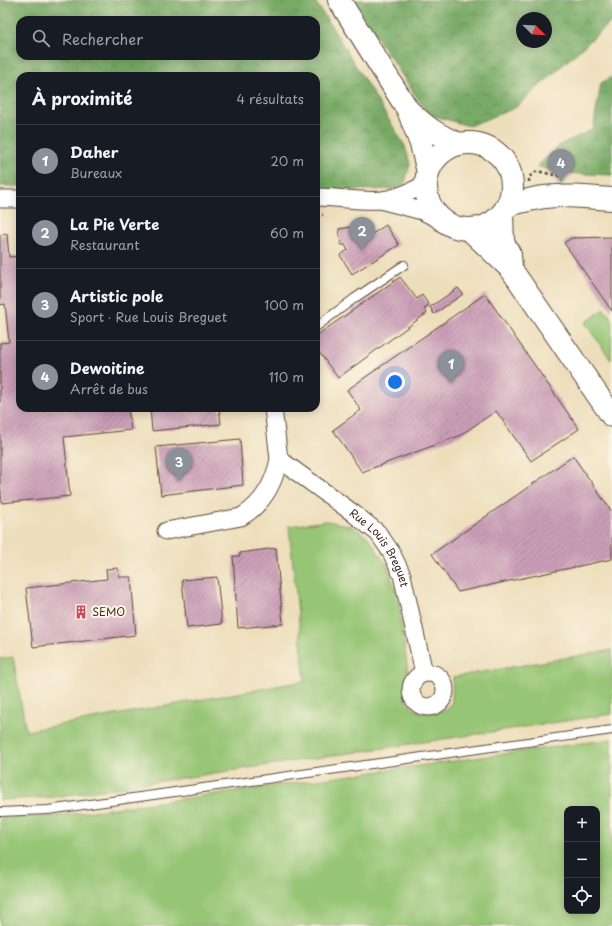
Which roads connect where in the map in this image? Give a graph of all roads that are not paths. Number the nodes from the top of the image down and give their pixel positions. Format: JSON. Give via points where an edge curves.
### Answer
{"nodes":[{"id":1,"x":339,"y":0,"type":"edge"},
{"id":2,"x":408,"y":110,"type":"junction"},
{"id":3,"x":459,"y":144,"type":"junction"},
{"id":4,"x":511,"y":176,"type":"junction"},
{"id":5,"x":427,"y":178,"type":"junction"},
{"id":6,"x":320,"y":196,"type":"edge"},
{"id":7,"x":560,"y":196,"type":"junction"},
{"id":8,"x":612,"y":198,"type":"edge"},
{"id":9,"x":16,"y":199,"type":"edge"},
{"id":10,"x":0,"y":200,"type":"edge"},
{"id":11,"x":353,"y":200,"type":"junction"},
{"id":12,"x":382,"y":200,"type":"junction"},
{"id":13,"x":505,"y":209,"type":"junction"},
{"id":14,"x":320,"y":211,"type":"edge"},
{"id":15,"x":446,"y":222,"type":"junction"},
{"id":16,"x":469,"y":229,"type":"junction"},
{"id":17,"x":404,"y":265,"type":"dead end"},
{"id":18,"x":511,"y":269,"type":"junction"},
{"id":19,"x":320,"y":324,"type":"edge"},
{"id":20,"x":273,"y":412,"type":"edge"},
{"id":21,"x":612,"y":416,"type":"edge"},
{"id":22,"x":279,"y":459,"type":"junction"},
{"id":23,"x":166,"y":531,"type":"dead end"},
{"id":24,"x":424,"y":673,"type":"dead end"},
{"id":25,"x":612,"y":730,"type":"edge"},
{"id":26,"x":0,"y":812,"type":"edge"}],
"edges":[{"from":1,"to":2,"type":"main road"},
{"from":2,"to":3,"type":"main road","via":[[434,132]]},
{"from":2,"to":5,"type":"main road","via":[[421,144]]},
{"from":3,"to":4,"type":"main road","via":[[470,143],[492,149],[507,165]]},
{"from":3,"to":5,"type":"main road","via":[[439,156]]},
{"from":4,"to":7,"type":"main road"},
{"from":4,"to":13,"type":"main road","via":[[512,190]]},
{"from":5,"to":12,"type":"street","via":[[405,194]]},
{"from":5,"to":15,"type":"main road","via":[[428,198],[435,212]]},
{"from":6,"to":11,"type":"street"},
{"from":7,"to":8,"type":"main road"},
{"from":7,"to":13,"type":"main road","via":[[534,199]]},
{"from":9,"to":10,"type":"street"},
{"from":11,"to":12,"type":"street"},
{"from":11,"to":14,"type":"street"},
{"from":12,"to":15,"type":"street","via":[[422,211]]},
{"from":13,"to":16,"type":"main road","via":[[493,222]]},
{"from":13,"to":18,"type":"main road","via":[[503,242],[510,255]]},
{"from":15,"to":16,"type":"main road","via":[[458,229]]},
{"from":16,"to":18,"type":"main road"},
{"from":17,"to":19,"type":"lane"},
{"from":18,"to":21,"type":"main road"},
{"from":20,"to":22,"type":"street"},
{"from":22,"to":23,"type":"street","via":[[267,493],[252,511],[241,517]]},
{"from":22,"to":24,"type":"street","name":"Rue Louis Breguet","via":[[360,518],[378,533],[391,552],[402,575]]},
{"from":25,"to":26,"type":"lane","via":[[48,810]]}]}
